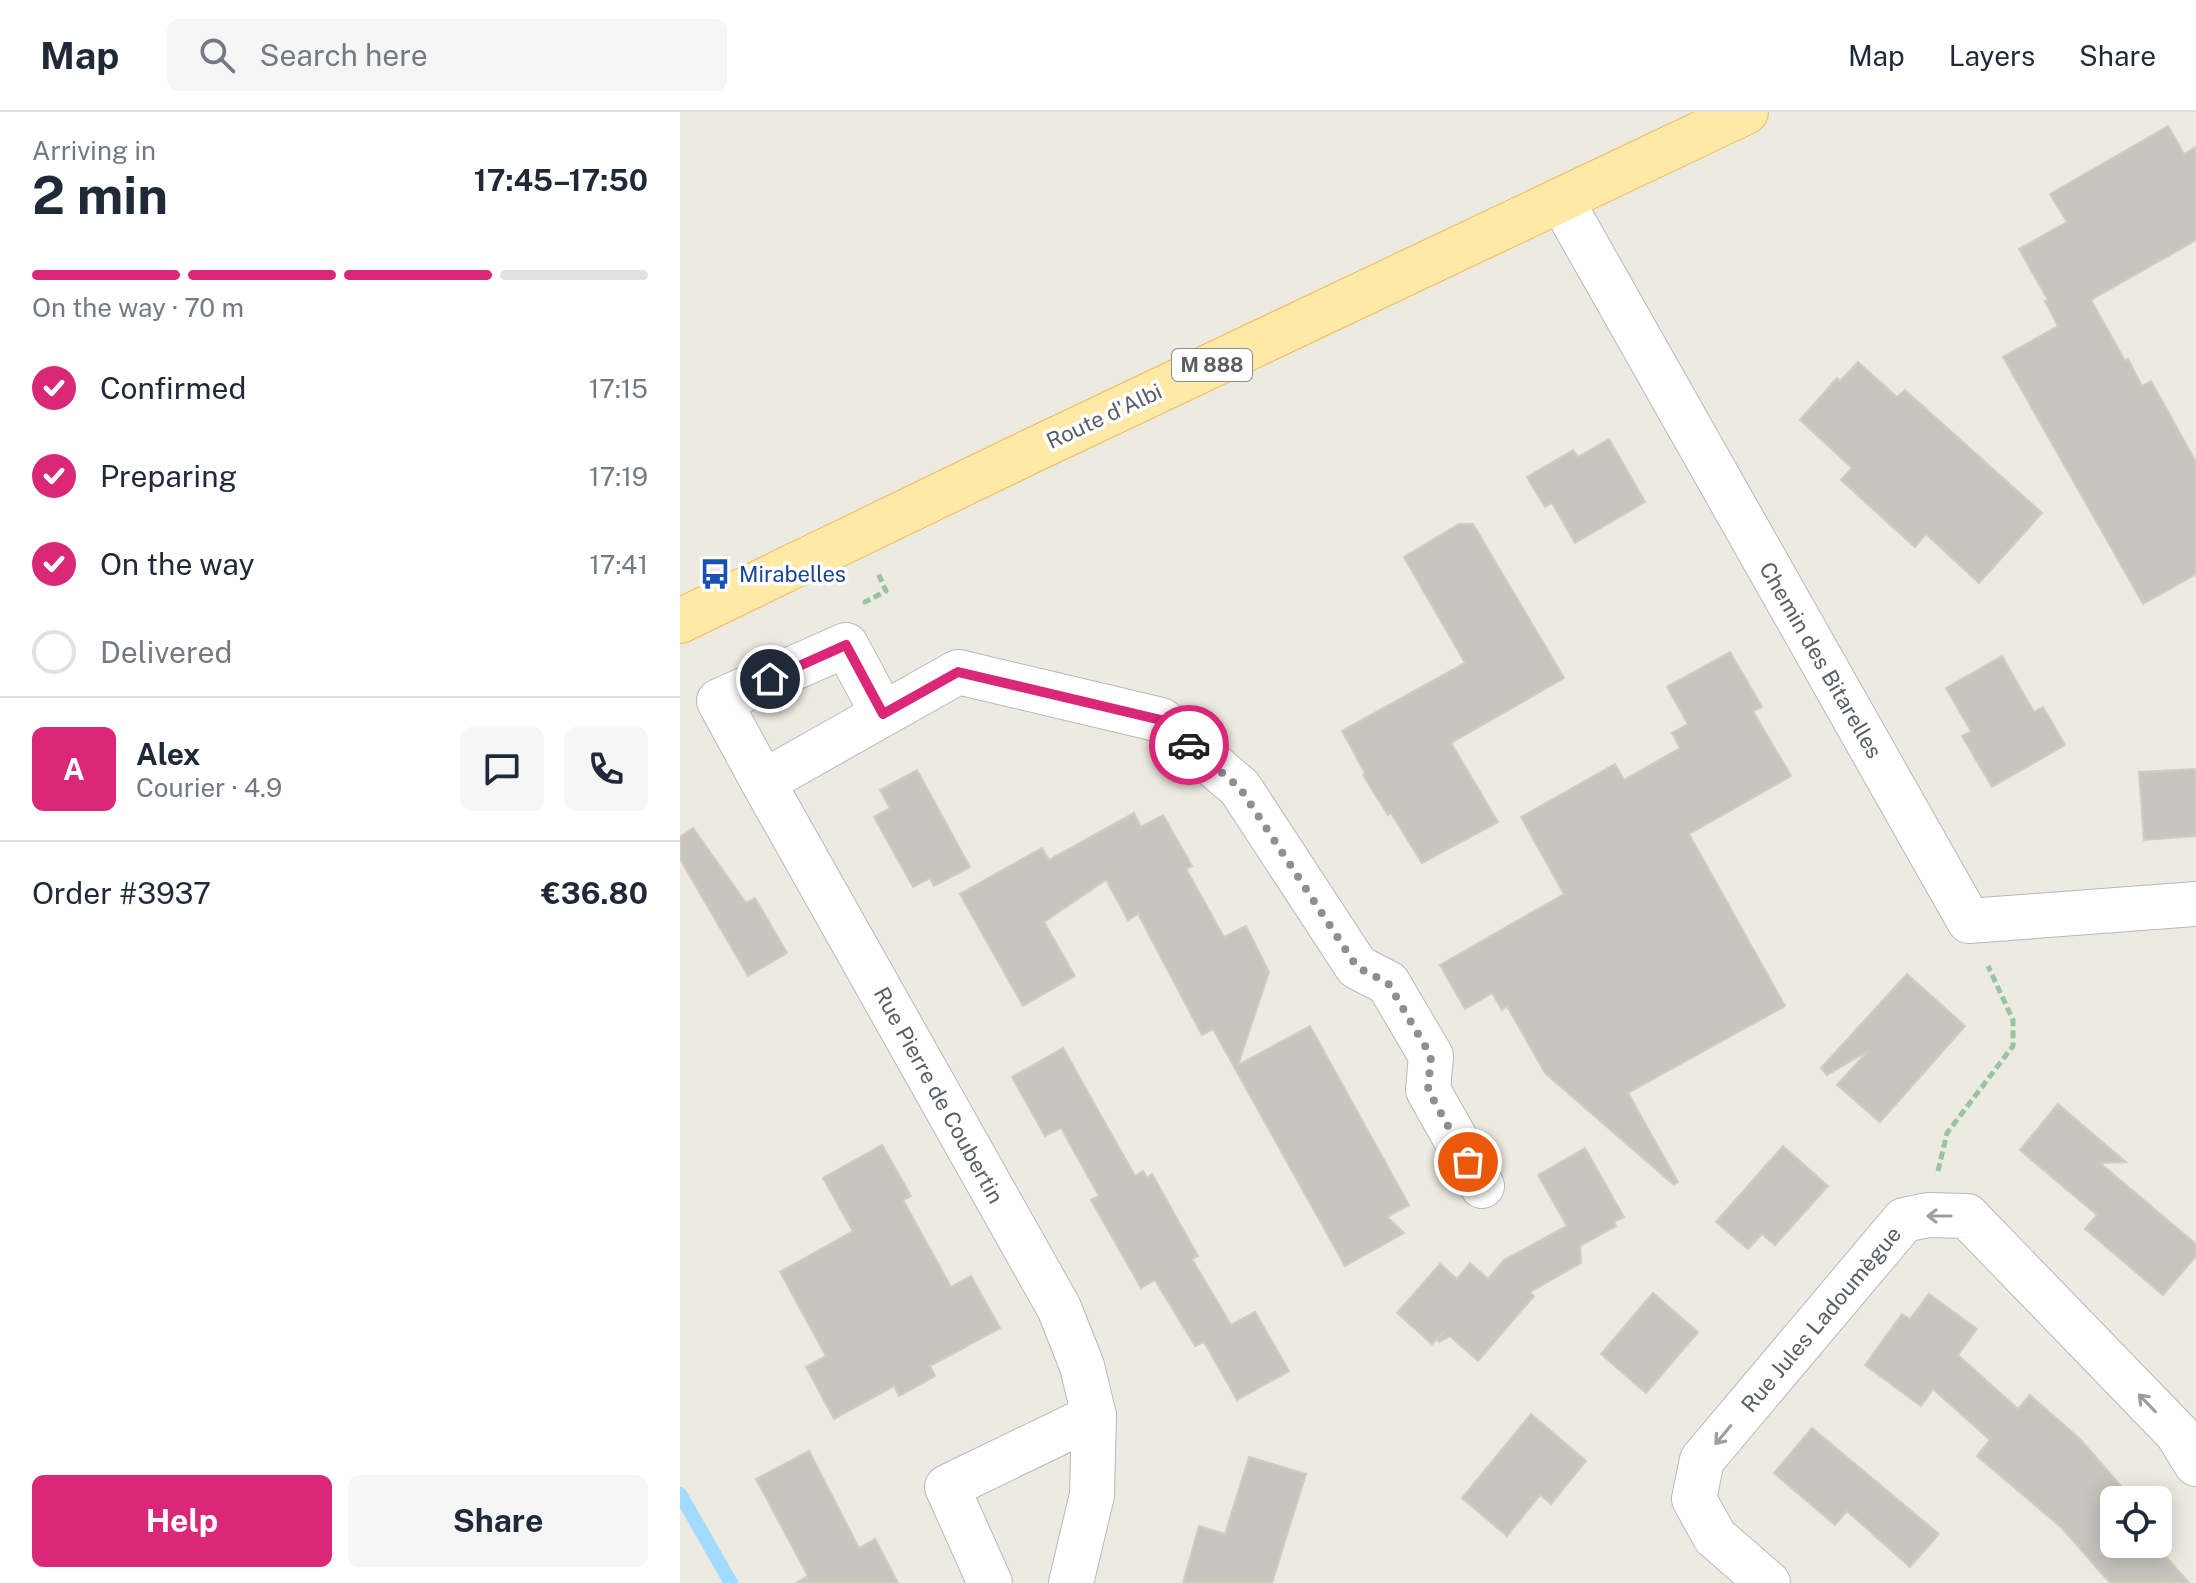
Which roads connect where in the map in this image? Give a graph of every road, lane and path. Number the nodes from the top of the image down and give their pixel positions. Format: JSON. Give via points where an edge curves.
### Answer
{"nodes":[{"id":1,"x":1746,"y":112,"type":"edge"},
{"id":2,"x":1563,"y":199,"type":"junction"},
{"id":3,"x":876,"y":596,"type":"dead end"},
{"id":4,"x":865,"y":602,"type":"dead end"},
{"id":5,"x":680,"y":621,"type":"edge"},
{"id":6,"x":883,"y":714,"type":"junction"},
{"id":7,"x":763,"y":782,"type":"junction"},
{"id":8,"x":2196,"y":904,"type":"edge"},
{"id":9,"x":1969,"y":921,"type":"junction"},
{"id":10,"x":1482,"y":1186,"type":"dead end"},
{"id":11,"x":1928,"y":1215,"type":"junction"},
{"id":12,"x":1094,"y":1416,"type":"junction"},
{"id":13,"x":2196,"y":1464,"type":"edge"},
{"id":14,"x":990,"y":1583,"type":"edge"},
{"id":15,"x":1071,"y":1583,"type":"edge"},
{"id":16,"x":1768,"y":1583,"type":"edge"}],
"edges":[{"from":1,"to":2,"type":"main road","name":"Route d'Albi","number":"M 888"},
{"from":2,"to":5,"type":"main road","name":"Route d'Albi","number":"M 888"},
{"from":2,"to":9,"type":"street","name":"Chemin des Bitarelles"},
{"from":3,"to":4,"type":"path"},
{"from":6,"to":7,"type":"street"},
{"from":6,"to":7,"type":"street","name":"Rue Pierre de Coubertin","via":[[846,645],[719,701]]},
{"from":6,"to":10,"type":"street","via":[[958,672],[1161,720],[1240,788],[1357,967],[1388,983],[1431,1056],[1428,1090]]},
{"from":7,"to":12,"type":"street","name":"Rue Pierre de Coubertin","via":[[1059,1308]]},
{"from":8,"to":9,"type":"street"},
{"from":9,"to":11,"type":"path","via":[[2013,1020],[2013,1046],[1947,1133]]},
{"from":13,"to":11,"type":"street","name":"Rue Jules Ladoumègue","one_way":true,"via":[[2177,1433],[1967,1216]]},
{"from":11,"to":16,"type":"street","name":"Rue Jules Ladoumègue","one_way":true,"via":[[1904,1220],[1702,1460],[1694,1499],[1715,1537]]},
{"from":12,"to":14,"type":"street","via":[[947,1487]]},
{"from":12,"to":15,"type":"street","name":"Rue Pierre de Coubertin","via":[[1092,1495]]}]}
